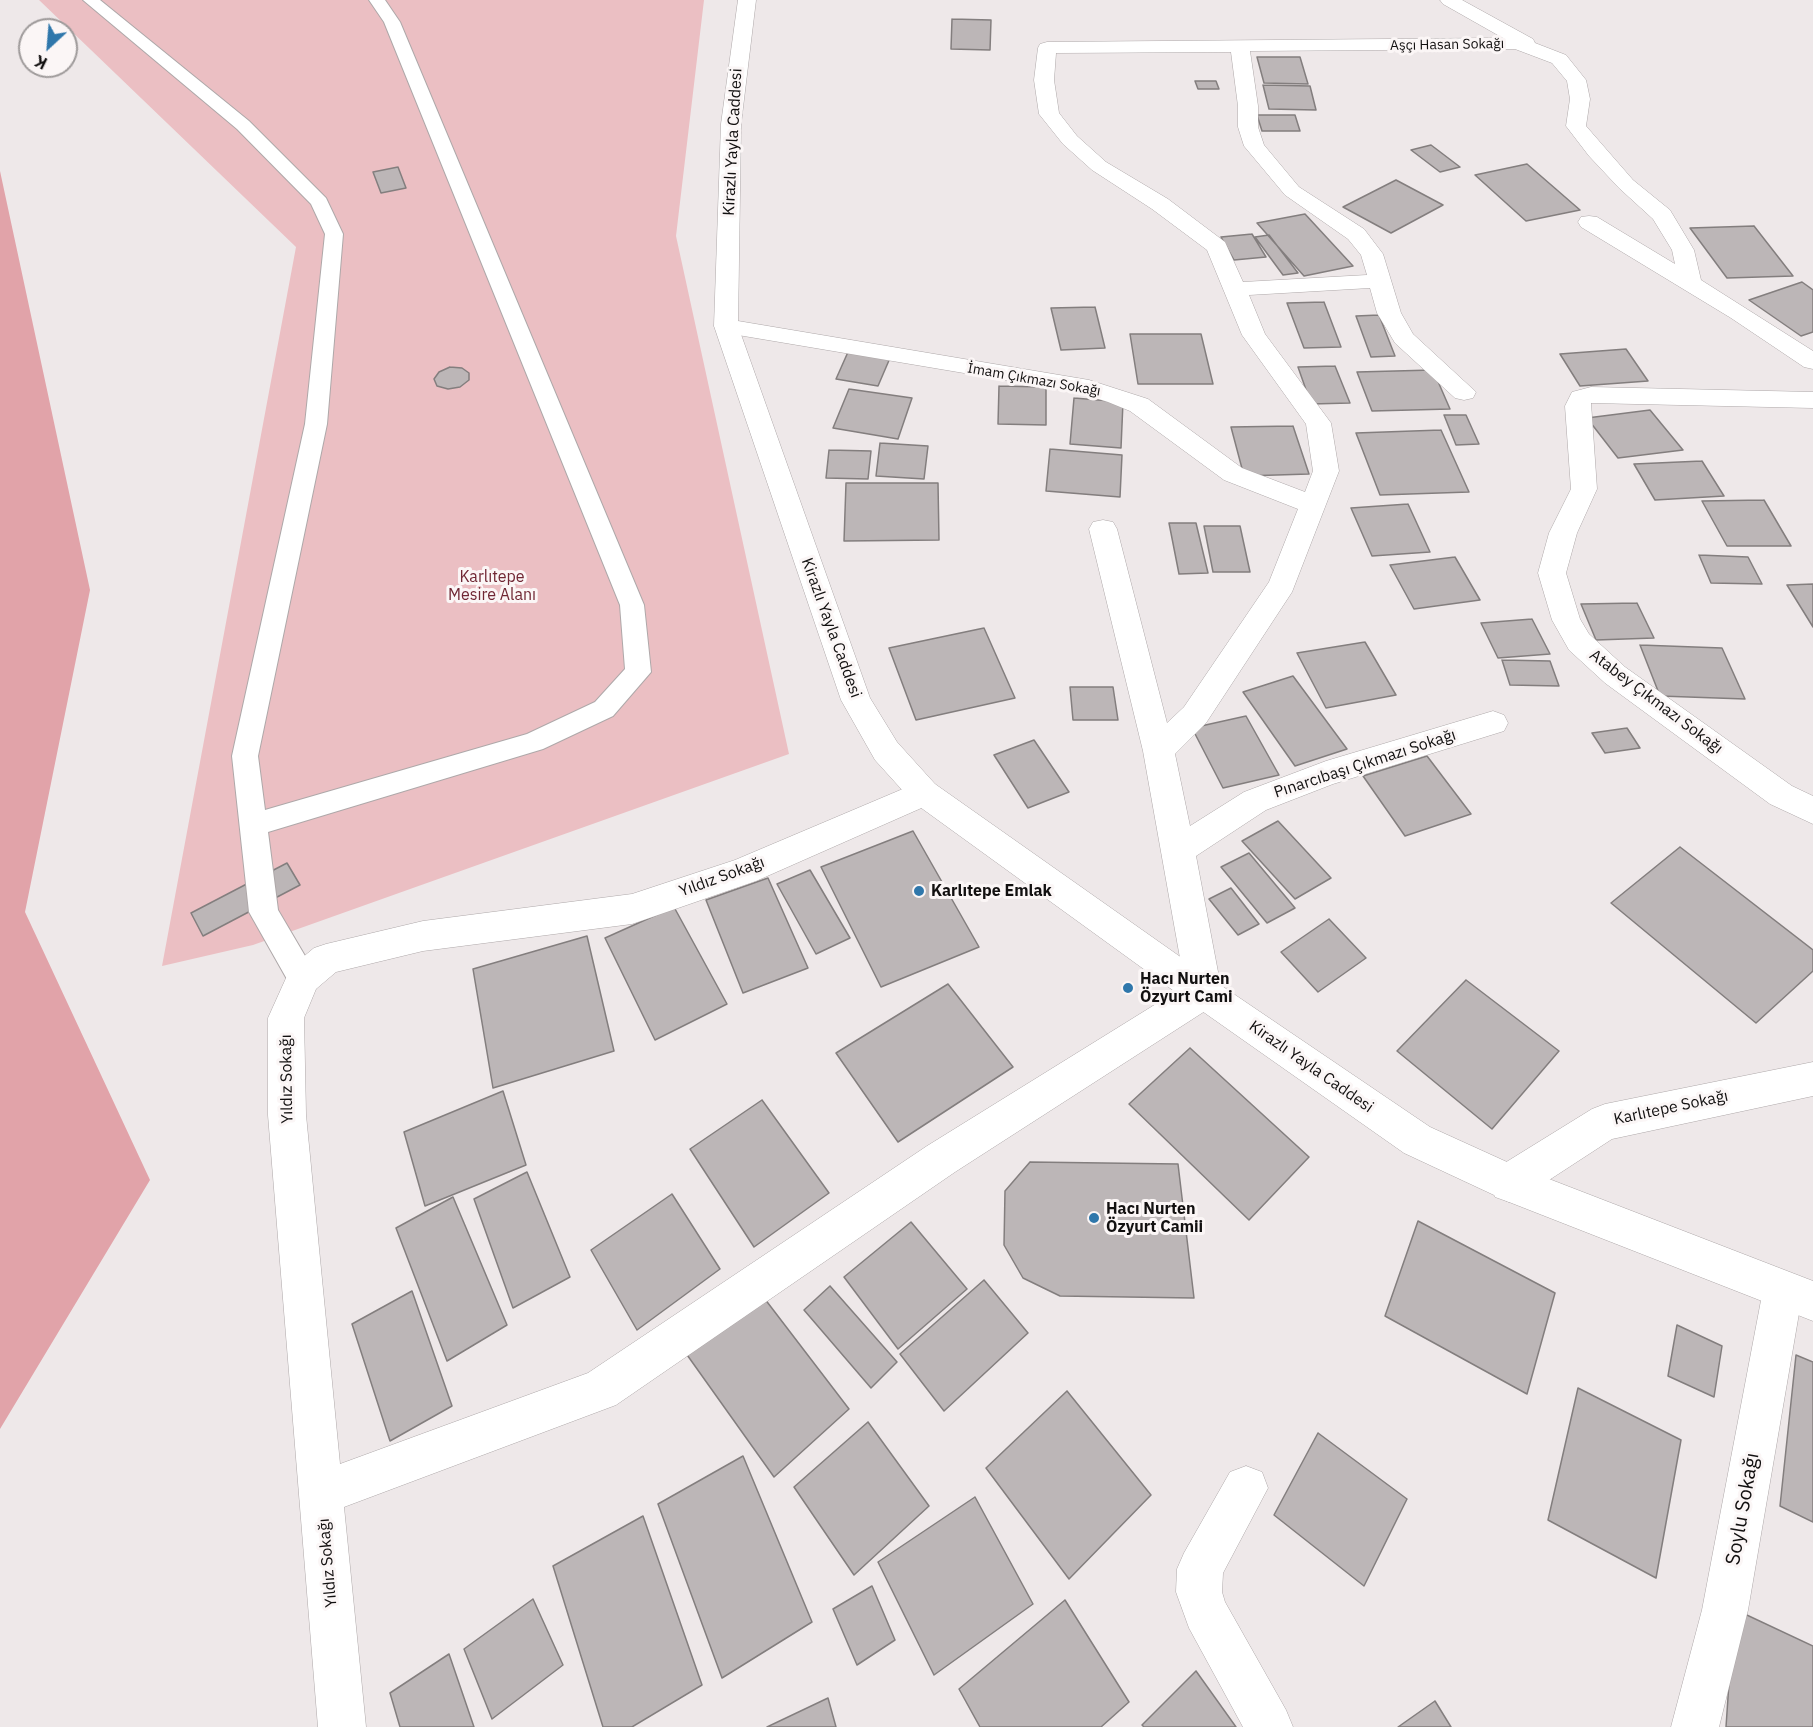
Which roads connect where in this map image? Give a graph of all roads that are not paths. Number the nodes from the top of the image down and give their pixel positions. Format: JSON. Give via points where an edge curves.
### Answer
{"nodes":[{"id":1,"x":91,"y":0,"type":"edge"},
{"id":2,"x":377,"y":0,"type":"edge"},
{"id":3,"x":747,"y":0,"type":"edge"},
{"id":4,"x":1449,"y":0,"type":"edge"},
{"id":5,"x":1240,"y":47,"type":"junction"},
{"id":6,"x":1542,"y":52,"type":"junction"},
{"id":7,"x":1589,"y":222,"type":"dead end"},
{"id":8,"x":1379,"y":281,"type":"junction"},
{"id":9,"x":1690,"y":283,"type":"junction"},
{"id":10,"x":1236,"y":289,"type":"junction"},
{"id":11,"x":726,"y":326,"type":"junction"},
{"id":12,"x":1813,"y":362,"type":"edge"},
{"id":13,"x":1464,"y":392,"type":"dead end"},
{"id":14,"x":1813,"y":400,"type":"edge"},
{"id":15,"x":1314,"y":505,"type":"junction"},
{"id":16,"x":1103,"y":529,"type":"dead end"},
{"id":17,"x":1493,"y":723,"type":"dead end"},
{"id":18,"x":1159,"y":751,"type":"junction"},
{"id":19,"x":924,"y":793,"type":"junction"},
{"id":20,"x":1813,"y":811,"type":"edge"},
{"id":21,"x":253,"y":825,"type":"junction"},
{"id":22,"x":1179,"y":850,"type":"junction"},
{"id":23,"x":303,"y":978,"type":"junction"},
{"id":24,"x":1204,"y":993,"type":"junction"},
{"id":25,"x":1813,"y":1079,"type":"edge"},
{"id":26,"x":1509,"y":1184,"type":"junction"},
{"id":27,"x":1798,"y":1296,"type":"edge"},
{"id":28,"x":1246,"y":1488,"type":"dead end"},
{"id":29,"x":322,"y":1493,"type":"junction"},
{"id":30,"x":342,"y":1727,"type":"edge"},
{"id":31,"x":1269,"y":1727,"type":"edge"},
{"id":32,"x":1695,"y":1727,"type":"edge"}],
"edges":[{"from":1,"to":21,"type":"lane","via":[[243,125],[319,202],[334,234],[316,424],[244,756]]},
{"from":2,"to":21,"type":"lane","via":[[392,22],[632,605],[638,672],[604,709],[534,742]]},
{"from":3,"to":11,"type":"street","name":"Kirazlı Yayla Caddesi","via":[[731,124]]},
{"from":4,"to":6,"type":"street"},
{"from":5,"to":6,"type":"street","name":"Aşçı Hasan Sokağı","via":[[1517,43]]},
{"from":5,"to":8,"type":"street","via":[[1248,127],[1254,146],[1292,191],[1356,234],[1372,254]]},
{"from":5,"to":10,"type":"street","name":"Aşçı Hasan Sokağı","via":[[1047,48],[1044,80],[1049,114],[1070,140],[1099,166],[1217,246]]},
{"from":6,"to":9,"type":"street","name":"Aşçı Hasan Sokağı","via":[[1559,59],[1576,80],[1580,99],[1576,126],[1626,184],[1662,214],[1683,250]]},
{"from":7,"to":9,"type":"street"},
{"from":8,"to":10,"type":"street"},
{"from":8,"to":13,"type":"street","via":[[1389,314],[1403,339]]},
{"from":9,"to":12,"type":"street"},
{"from":10,"to":15,"type":"street","via":[[1254,335],[1318,423],[1326,471]]},
{"from":11,"to":15,"type":"street","name":"İmam Çıkmazı Sokağı","via":[[1080,385],[1117,396],[1139,405],[1233,474]]},
{"from":11,"to":19,"type":"street","name":"Kirazlı Yayla Caddesi","via":[[856,700],[886,751]]},
{"from":14,"to":20,"type":"street","name":"Atabey Çıkmazı Sokağı","via":[[1591,395],[1581,398],[1577,406],[1584,489],[1563,533],[1552,573],[1566,620],[1579,642],[1616,675],[1772,789]]},
{"from":15,"to":18,"type":"street","via":[[1282,585],[1195,715]]},
{"from":16,"to":18,"type":"street"},
{"from":17,"to":22,"type":"street","name":"Pınarcıbaşı Çıkmazı Sokağı","via":[[1326,774],[1255,801]]},
{"from":18,"to":22,"type":"street"},
{"from":19,"to":23,"type":"street","name":"Yıldız Sokağı","via":[[744,871],[632,909],[423,936],[326,959]]},
{"from":19,"to":24,"type":"street","name":"Kirazlı Yayla Caddesi"},
{"from":21,"to":23,"type":"lane","via":[[264,912]]},
{"from":22,"to":24,"type":"street"},
{"from":23,"to":29,"type":"street","name":"Yıldız Sokağı","via":[[286,1018],[287,1115]]},
{"from":24,"to":26,"type":"street","name":"Kirazlı Yayla Caddesi","via":[[1417,1140]]},
{"from":24,"to":29,"type":"street","via":[[941,1159],[601,1390]]},
{"from":25,"to":26,"type":"street","name":"Karlıtepe Sokağı","via":[[1605,1122]]},
{"from":26,"to":27,"type":"street","name":"Kirazlı Yayla Caddesi"},
{"from":27,"to":32,"type":"street","name":"Soylu Sokağı"},
{"from":28,"to":31,"type":"street","via":[[1200,1569],[1199,1592],[1205,1612]]},
{"from":29,"to":30,"type":"street","name":"Yıldız Sokağı"}]}
